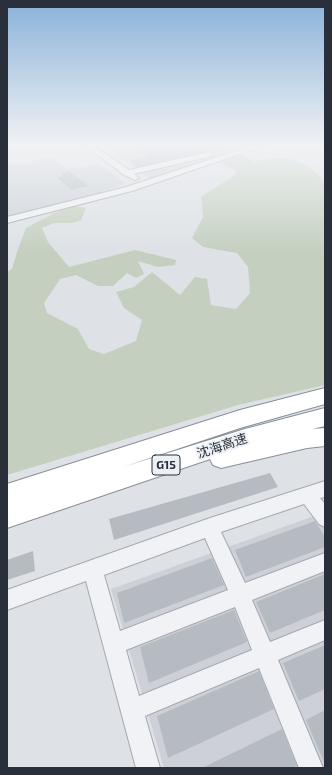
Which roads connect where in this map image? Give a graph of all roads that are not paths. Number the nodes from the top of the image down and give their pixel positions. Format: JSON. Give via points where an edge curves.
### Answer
{"nodes":[{"id":1,"x":137,"y":180,"type":"edge"},
{"id":2,"x":154,"y":180,"type":"edge"},
{"id":3,"x":143,"y":184,"type":"junction"},
{"id":4,"x":7,"y":220,"type":"edge"},
{"id":5,"x":325,"y":396,"type":"edge"},
{"id":6,"x":325,"y":417,"type":"edge"},
{"id":7,"x":325,"y":437,"type":"edge"},
{"id":8,"x":325,"y":489,"type":"edge"},
{"id":9,"x":7,"y":495,"type":"edge"},
{"id":10,"x":307,"y":495,"type":"junction"},
{"id":11,"x":75,"y":496,"type":"junction"},
{"id":12,"x":7,"y":516,"type":"edge"},
{"id":13,"x":325,"y":518,"type":"edge"},
{"id":14,"x":210,"y":527,"type":"junction"},
{"id":15,"x":325,"y":562,"type":"edge"},
{"id":16,"x":93,"y":570,"type":"junction"},
{"id":17,"x":240,"y":595,"type":"junction"},
{"id":18,"x":7,"y":600,"type":"edge"},
{"id":19,"x":325,"y":630,"type":"edge"},
{"id":20,"x":113,"y":644,"type":"junction"},
{"id":21,"x":264,"y":655,"type":"junction"},
{"id":22,"x":132,"y":710,"type":"junction"},
{"id":23,"x":148,"y":768,"type":"edge"},
{"id":24,"x":311,"y":768,"type":"edge"}],
"edges":[{"from":1,"to":3,"type":"street"},
{"from":2,"to":3,"type":"street"},
{"from":3,"to":4,"type":"street"},
{"from":5,"to":9,"type":"highway","name":"沈海高速","number":"G15","via":[[240,419]]},
{"from":6,"to":11,"type":"highway","name":"沈海高速","number":"G15","via":[[255,435]]},
{"from":7,"to":11,"type":"highway","via":[[220,458]]},
{"from":8,"to":10,"type":"street"},
{"from":10,"to":13,"type":"street"},
{"from":10,"to":14,"type":"street"},
{"from":11,"to":12,"type":"highway","name":"沈海高速","number":"G15"},
{"from":14,"to":16,"type":"street"},
{"from":14,"to":17,"type":"street"},
{"from":15,"to":17,"type":"street"},
{"from":16,"to":18,"type":"street"},
{"from":16,"to":20,"type":"street"},
{"from":17,"to":20,"type":"street"},
{"from":17,"to":21,"type":"street"},
{"from":19,"to":21,"type":"street"},
{"from":20,"to":22,"type":"street"},
{"from":21,"to":22,"type":"street"},
{"from":21,"to":24,"type":"street"},
{"from":22,"to":23,"type":"street"}]}
